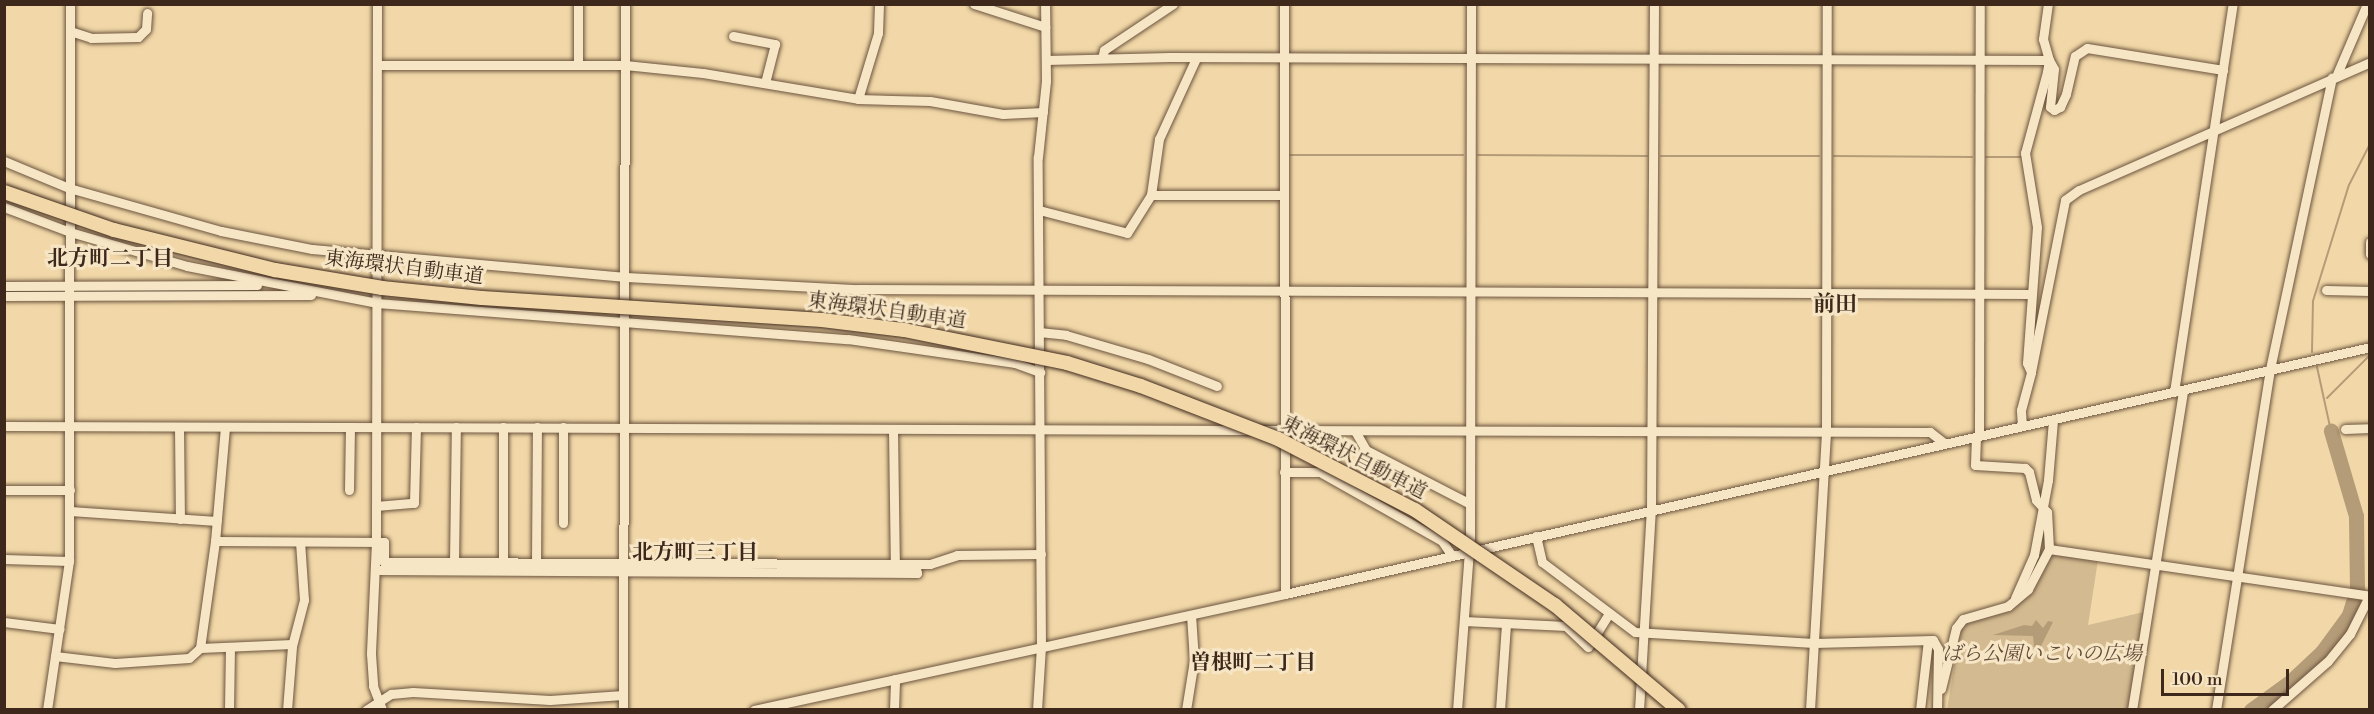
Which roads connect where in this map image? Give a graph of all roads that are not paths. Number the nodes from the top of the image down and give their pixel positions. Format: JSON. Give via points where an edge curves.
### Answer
{"nodes":[{"id":1,"x":70,"y":4,"type":"edge"},
{"id":2,"x":377,"y":4,"type":"edge"},
{"id":3,"x":578,"y":4,"type":"edge"},
{"id":4,"x":625,"y":4,"type":"edge"},
{"id":5,"x":879,"y":4,"type":"edge"},
{"id":6,"x":974,"y":4,"type":"edge"},
{"id":7,"x":1045,"y":4,"type":"edge"},
{"id":8,"x":1173,"y":4,"type":"edge"},
{"id":9,"x":1284,"y":4,"type":"edge"},
{"id":10,"x":1471,"y":4,"type":"edge"},
{"id":11,"x":1654,"y":4,"type":"edge"},
{"id":12,"x":1827,"y":4,"type":"edge"},
{"id":13,"x":1980,"y":4,"type":"edge"},
{"id":14,"x":2048,"y":4,"type":"edge"},
{"id":15,"x":2233,"y":4,"type":"edge"},
{"id":16,"x":2367,"y":4,"type":"edge"},
{"id":17,"x":147,"y":14,"type":"dead end"},
{"id":18,"x":1045,"y":27,"type":"junction"},
{"id":19,"x":70,"y":31,"type":"junction"},
{"id":20,"x":733,"y":36,"type":"dead end"},
{"id":21,"x":1102,"y":58,"type":"junction"},
{"id":22,"x":1196,"y":58,"type":"junction"},
{"id":23,"x":1283,"y":58,"type":"junction"},
{"id":24,"x":1654,"y":59,"type":"junction"},
{"id":25,"x":1827,"y":59,"type":"junction"},
{"id":26,"x":1046,"y":60,"type":"junction"},
{"id":27,"x":1471,"y":60,"type":"junction"},
{"id":28,"x":1980,"y":60,"type":"junction"},
{"id":29,"x":2049,"y":60,"type":"junction"},
{"id":30,"x":2370,"y":62,"type":"edge"},
{"id":31,"x":377,"y":65,"type":"junction"},
{"id":32,"x":578,"y":65,"type":"junction"},
{"id":33,"x":625,"y":66,"type":"junction"},
{"id":34,"x":2223,"y":70,"type":"junction"},
{"id":35,"x":2335,"y":76,"type":"junction"},
{"id":36,"x":765,"y":83,"type":"junction"},
{"id":37,"x":858,"y":99,"type":"junction"},
{"id":38,"x":1043,"y":112,"type":"junction"},
{"id":39,"x":2214,"y":129,"type":"junction"},
{"id":40,"x":4,"y":161,"type":"edge"},
{"id":41,"x":69,"y":188,"type":"junction"},
{"id":42,"x":4,"y":192,"type":"edge"},
{"id":43,"x":1151,"y":195,"type":"junction"},
{"id":44,"x":1284,"y":195,"type":"junction"},
{"id":45,"x":4,"y":207,"type":"edge"},
{"id":46,"x":1039,"y":210,"type":"junction"},
{"id":47,"x":70,"y":232,"type":"junction"},
{"id":48,"x":2370,"y":242,"type":"edge"},
{"id":49,"x":2370,"y":254,"type":"edge"},
{"id":50,"x":377,"y":257,"type":"junction"},
{"id":51,"x":626,"y":277,"type":"junction"},
{"id":52,"x":4,"y":285,"type":"edge"},
{"id":53,"x":277,"y":285,"type":"junction"},
{"id":54,"x":71,"y":286,"type":"junction"},
{"id":55,"x":1039,"y":290,"type":"junction"},
{"id":56,"x":1285,"y":290,"type":"junction"},
{"id":57,"x":2326,"y":290,"type":"dead end"},
{"id":58,"x":2370,"y":290,"type":"edge"},
{"id":59,"x":1471,"y":292,"type":"junction"},
{"id":60,"x":1653,"y":292,"type":"junction"},
{"id":61,"x":1826,"y":292,"type":"junction"},
{"id":62,"x":1978,"y":293,"type":"junction"},
{"id":63,"x":2031,"y":294,"type":"junction"},
{"id":64,"x":331,"y":295,"type":"junction"},
{"id":65,"x":4,"y":296,"type":"edge"},
{"id":66,"x":70,"y":296,"type":"junction"},
{"id":67,"x":377,"y":303,"type":"junction"},
{"id":68,"x":625,"y":322,"type":"junction"},
{"id":69,"x":1039,"y":332,"type":"junction"},
{"id":70,"x":2370,"y":347,"type":"edge"},
{"id":71,"x":2270,"y":369,"type":"junction"},
{"id":72,"x":1040,"y":372,"type":"junction"},
{"id":73,"x":2031,"y":372,"type":"junction"},
{"id":74,"x":1217,"y":386,"type":"dead end"},
{"id":75,"x":2178,"y":391,"type":"junction"},
{"id":76,"x":2053,"y":420,"type":"junction"},
{"id":77,"x":4,"y":426,"type":"edge"},
{"id":78,"x":70,"y":426,"type":"junction"},
{"id":79,"x":2022,"y":426,"type":"junction"},
{"id":80,"x":179,"y":427,"type":"junction"},
{"id":81,"x":225,"y":427,"type":"junction"},
{"id":82,"x":350,"y":427,"type":"junction"},
{"id":83,"x":375,"y":427,"type":"junction"},
{"id":84,"x":416,"y":427,"type":"junction"},
{"id":85,"x":456,"y":427,"type":"junction"},
{"id":86,"x":503,"y":427,"type":"junction"},
{"id":87,"x":537,"y":427,"type":"junction"},
{"id":88,"x":563,"y":427,"type":"junction"},
{"id":89,"x":623,"y":427,"type":"junction"},
{"id":90,"x":2370,"y":428,"type":"edge"},
{"id":91,"x":893,"y":429,"type":"junction"},
{"id":92,"x":1040,"y":429,"type":"junction"},
{"id":93,"x":2345,"y":429,"type":"dead end"},
{"id":94,"x":1284,"y":430,"type":"junction"},
{"id":95,"x":1355,"y":431,"type":"junction"},
{"id":96,"x":1470,"y":431,"type":"junction"},
{"id":97,"x":1652,"y":431,"type":"junction"},
{"id":98,"x":1826,"y":431,"type":"junction"},
{"id":99,"x":1977,"y":437,"type":"junction"},
{"id":100,"x":1944,"y":443,"type":"junction"},
{"id":101,"x":1823,"y":470,"type":"junction"},
{"id":102,"x":1284,"y":472,"type":"junction"},
{"id":103,"x":4,"y":490,"type":"edge"},
{"id":104,"x":70,"y":490,"type":"junction"},
{"id":105,"x":349,"y":490,"type":"dead end"},
{"id":106,"x":1470,"y":504,"type":"junction"},
{"id":107,"x":2042,"y":505,"type":"junction"},
{"id":108,"x":376,"y":506,"type":"junction"},
{"id":109,"x":1651,"y":509,"type":"junction"},
{"id":110,"x":70,"y":511,"type":"junction"},
{"id":111,"x":180,"y":519,"type":"junction"},
{"id":112,"x":217,"y":521,"type":"junction"},
{"id":113,"x":563,"y":523,"type":"dead end"},
{"id":114,"x":1536,"y":536,"type":"junction"},
{"id":115,"x":215,"y":542,"type":"junction"},
{"id":116,"x":300,"y":542,"type":"junction"},
{"id":117,"x":376,"y":542,"type":"junction"},
{"id":118,"x":2049,"y":549,"type":"junction"},
{"id":119,"x":1469,"y":552,"type":"junction"},
{"id":120,"x":1041,"y":554,"type":"junction"},
{"id":121,"x":1452,"y":556,"type":"junction"},
{"id":122,"x":4,"y":559,"type":"edge"},
{"id":123,"x":69,"y":561,"type":"junction"},
{"id":124,"x":454,"y":562,"type":"junction"},
{"id":125,"x":503,"y":563,"type":"junction"},
{"id":126,"x":536,"y":563,"type":"junction"},
{"id":127,"x":895,"y":564,"type":"junction"},
{"id":128,"x":915,"y":564,"type":"junction"},
{"id":129,"x":2155,"y":565,"type":"junction"},
{"id":130,"x":623,"y":567,"type":"junction"},
{"id":131,"x":376,"y":570,"type":"junction"},
{"id":132,"x":2236,"y":578,"type":"junction"},
{"id":133,"x":1285,"y":594,"type":"junction"},
{"id":134,"x":2368,"y":596,"type":"edge"},
{"id":135,"x":2014,"y":600,"type":"junction"},
{"id":136,"x":1609,"y":613,"type":"junction"},
{"id":137,"x":1191,"y":615,"type":"junction"},
{"id":138,"x":1464,"y":621,"type":"junction"},
{"id":139,"x":4,"y":622,"type":"edge"},
{"id":140,"x":1506,"y":624,"type":"junction"},
{"id":141,"x":60,"y":628,"type":"junction"},
{"id":142,"x":1643,"y":632,"type":"junction"},
{"id":143,"x":1928,"y":640,"type":"junction"},
{"id":144,"x":1814,"y":643,"type":"junction"},
{"id":145,"x":292,"y":644,"type":"junction"},
{"id":146,"x":230,"y":647,"type":"junction"},
{"id":147,"x":1041,"y":647,"type":"junction"},
{"id":148,"x":200,"y":648,"type":"junction"},
{"id":149,"x":55,"y":656,"type":"junction"},
{"id":150,"x":896,"y":679,"type":"junction"},
{"id":151,"x":623,"y":695,"type":"junction"},
{"id":152,"x":379,"y":699,"type":"junction"},
{"id":153,"x":47,"y":710,"type":"edge"},
{"id":154,"x":229,"y":710,"type":"edge"},
{"id":155,"x":286,"y":710,"type":"edge"},
{"id":156,"x":366,"y":710,"type":"edge"},
{"id":157,"x":382,"y":710,"type":"edge"},
{"id":158,"x":623,"y":710,"type":"edge"},
{"id":159,"x":754,"y":710,"type":"edge"},
{"id":160,"x":894,"y":710,"type":"edge"},
{"id":161,"x":1037,"y":710,"type":"edge"},
{"id":162,"x":1186,"y":710,"type":"edge"},
{"id":163,"x":1457,"y":710,"type":"edge"},
{"id":164,"x":1500,"y":710,"type":"edge"},
{"id":165,"x":1639,"y":710,"type":"edge"},
{"id":166,"x":1679,"y":710,"type":"edge"},
{"id":167,"x":1810,"y":710,"type":"edge"},
{"id":168,"x":1920,"y":710,"type":"edge"},
{"id":169,"x":1937,"y":710,"type":"edge"},
{"id":170,"x":2132,"y":710,"type":"edge"},
{"id":171,"x":2216,"y":710,"type":"edge"},
{"id":172,"x":2272,"y":710,"type":"edge"}],
"edges":[{"from":1,"to":19,"type":"street"},
{"from":2,"to":31,"type":"street"},
{"from":3,"to":32,"type":"street"},
{"from":4,"to":33,"type":"street"},
{"from":5,"to":37,"type":"street","via":[[878,33]]},
{"from":6,"to":18,"type":"street"},
{"from":7,"to":18,"type":"street"},
{"from":8,"to":21,"type":"street","via":[[1104,50]]},
{"from":9,"to":23,"type":"street"},
{"from":10,"to":27,"type":"street"},
{"from":11,"to":24,"type":"street"},
{"from":12,"to":25,"type":"street"},
{"from":13,"to":28,"type":"street"},
{"from":14,"to":29,"type":"street","via":[[2043,39]]},
{"from":15,"to":34,"type":"street"},
{"from":16,"to":35,"type":"street"},
{"from":17,"to":19,"type":"street","via":[[146,29],[138,37],[91,38]]},
{"from":18,"to":26,"type":"street"},
{"from":19,"to":41,"type":"street"},
{"from":20,"to":36,"type":"street","via":[[775,44]]},
{"from":21,"to":22,"type":"street"},
{"from":21,"to":26,"type":"street"},
{"from":22,"to":23,"type":"street"},
{"from":22,"to":43,"type":"street","via":[[1159,140]]},
{"from":23,"to":27,"type":"street"},
{"from":23,"to":44,"type":"street"},
{"from":24,"to":25,"type":"street"},
{"from":24,"to":27,"type":"street"},
{"from":24,"to":60,"type":"street"},
{"from":25,"to":28,"type":"street"},
{"from":25,"to":61,"type":"street"},
{"from":26,"to":38,"type":"street"},
{"from":27,"to":59,"type":"street"},
{"from":28,"to":29,"type":"street"},
{"from":28,"to":62,"type":"street"},
{"from":29,"to":34,"type":"street","via":[[2054,69],[2050,107],[2054,110],[2066,94],[2075,56],[2087,48]]},
{"from":29,"to":63,"type":"street","via":[[2025,153],[2037,206]]},
{"from":30,"to":35,"type":"street"},
{"from":31,"to":32,"type":"street"},
{"from":31,"to":50,"type":"street"},
{"from":32,"to":33,"type":"street"},
{"from":33,"to":36,"type":"street"},
{"from":33,"to":51,"type":"street"},
{"from":34,"to":39,"type":"street"},
{"from":35,"to":39,"type":"street"},
{"from":35,"to":71,"type":"street"},
{"from":36,"to":37,"type":"street"},
{"from":37,"to":38,"type":"street","via":[[930,101],[1003,114]]},
{"from":38,"to":46,"type":"street"},
{"from":39,"to":73,"type":"street","via":[[2079,189],[2065,200]]},
{"from":39,"to":75,"type":"street"},
{"from":40,"to":41,"type":"street"},
{"from":41,"to":47,"type":"street"},
{"from":41,"to":50,"type":"street","via":[[221,231]]},
{"from":42,"to":166,"type":"highway","name":"東海環状自動車道","bridge":true,"via":[[114,230],[275,270],[382,288],[787,317],[904,330],[1067,363],[1141,386],[1278,440],[1415,510],[1555,605]]},
{"from":43,"to":44,"type":"street"},
{"from":43,"to":46,"type":"street","via":[[1127,233]]},
{"from":44,"to":56,"type":"street"},
{"from":45,"to":47,"type":"street"},
{"from":46,"to":55,"type":"street"},
{"from":47,"to":53,"type":"street","via":[[187,266]]},
{"from":47,"to":54,"type":"street"},
{"from":48,"to":49,"type":"street"},
{"from":50,"to":51,"type":"street"},
{"from":50,"to":67,"type":"street"},
{"from":51,"to":55,"type":"street","via":[[858,289]]},
{"from":51,"to":68,"type":"street"},
{"from":52,"to":54,"type":"street"},
{"from":53,"to":54,"type":"street"},
{"from":53,"to":64,"type":"street"},
{"from":54,"to":66,"type":"street"},
{"from":55,"to":56,"type":"street"},
{"from":55,"to":69,"type":"street"},
{"from":56,"to":59,"type":"street"},
{"from":56,"to":94,"type":"street"},
{"from":57,"to":58,"type":"street"},
{"from":59,"to":60,"type":"street"},
{"from":59,"to":96,"type":"street"},
{"from":60,"to":61,"type":"street"},
{"from":60,"to":97,"type":"street"},
{"from":61,"to":62,"type":"street"},
{"from":61,"to":98,"type":"street"},
{"from":62,"to":63,"type":"street"},
{"from":62,"to":99,"type":"street"},
{"from":63,"to":73,"type":"street","via":[[2026,363]]},
{"from":64,"to":66,"type":"street"},
{"from":64,"to":67,"type":"street"},
{"from":65,"to":66,"type":"street"},
{"from":66,"to":78,"type":"street"},
{"from":67,"to":68,"type":"street"},
{"from":67,"to":83,"type":"street"},
{"from":68,"to":72,"type":"street","via":[[848,339],[1015,363]]},
{"from":68,"to":89,"type":"street"},
{"from":69,"to":72,"type":"street"},
{"from":69,"to":74,"type":"street","via":[[1066,335],[1148,359]]},
{"from":70,"to":71,"type":"street"},
{"from":71,"to":75,"type":"street"},
{"from":71,"to":132,"type":"street"},
{"from":72,"to":92,"type":"street"},
{"from":73,"to":79,"type":"street","via":[[2021,410]]},
{"from":75,"to":76,"type":"street"},
{"from":75,"to":129,"type":"street"},
{"from":76,"to":79,"type":"street"},
{"from":76,"to":107,"type":"street"},
{"from":77,"to":78,"type":"street"},
{"from":78,"to":80,"type":"street"},
{"from":78,"to":104,"type":"street"},
{"from":79,"to":99,"type":"street"},
{"from":80,"to":81,"type":"street"},
{"from":80,"to":111,"type":"street"},
{"from":81,"to":82,"type":"street"},
{"from":81,"to":112,"type":"street"},
{"from":82,"to":83,"type":"street"},
{"from":82,"to":105,"type":"street"},
{"from":83,"to":84,"type":"street"},
{"from":83,"to":108,"type":"street"},
{"from":84,"to":85,"type":"street"},
{"from":84,"to":108,"type":"street","via":[[414,503]]},
{"from":85,"to":86,"type":"street"},
{"from":85,"to":124,"type":"street"},
{"from":86,"to":87,"type":"street"},
{"from":86,"to":125,"type":"street"},
{"from":87,"to":88,"type":"street"},
{"from":87,"to":126,"type":"street"},
{"from":88,"to":89,"type":"street"},
{"from":88,"to":113,"type":"street"},
{"from":89,"to":91,"type":"street"},
{"from":89,"to":130,"type":"street"},
{"from":90,"to":93,"type":"street"},
{"from":91,"to":92,"type":"street"},
{"from":91,"to":127,"type":"street"},
{"from":92,"to":94,"type":"street"},
{"from":92,"to":120,"type":"street"},
{"from":94,"to":95,"type":"street"},
{"from":94,"to":102,"type":"street"},
{"from":95,"to":96,"type":"street"},
{"from":95,"to":106,"type":"street","via":[[1366,450]]},
{"from":96,"to":97,"type":"street"},
{"from":96,"to":106,"type":"street"},
{"from":97,"to":98,"type":"street"},
{"from":97,"to":109,"type":"street"},
{"from":98,"to":100,"type":"street","via":[[1930,432]]},
{"from":98,"to":101,"type":"street"},
{"from":99,"to":100,"type":"street"},
{"from":99,"to":107,"type":"street","via":[[1975,465],[2025,468],[2036,500]]},
{"from":100,"to":101,"type":"street"},
{"from":101,"to":109,"type":"street"},
{"from":101,"to":144,"type":"street"},
{"from":102,"to":121,"type":"street","via":[[1320,472],[1442,542]]},
{"from":102,"to":133,"type":"street"},
{"from":103,"to":104,"type":"street"},
{"from":104,"to":110,"type":"street"},
{"from":106,"to":119,"type":"street"},
{"from":107,"to":118,"type":"street","via":[[2047,512]]},
{"from":107,"to":135,"type":"street","via":[[2034,555]]},
{"from":108,"to":117,"type":"street"},
{"from":109,"to":114,"type":"street"},
{"from":109,"to":142,"type":"street"},
{"from":110,"to":111,"type":"street"},
{"from":110,"to":123,"type":"street"},
{"from":111,"to":112,"type":"street"},
{"from":112,"to":115,"type":"street"},
{"from":114,"to":119,"type":"street"},
{"from":114,"to":136,"type":"street","via":[[1542,562]]},
{"from":115,"to":116,"type":"street"},
{"from":115,"to":148,"type":"street"},
{"from":116,"to":117,"type":"street"},
{"from":116,"to":145,"type":"street","via":[[304,600]]},
{"from":117,"to":124,"type":"street","via":[[384,542],[384,562]]},
{"from":117,"to":131,"type":"street"},
{"from":118,"to":129,"type":"street"},
{"from":118,"to":135,"type":"street","via":[[2028,589]]},
{"from":119,"to":121,"type":"street"},
{"from":119,"to":138,"type":"street"},
{"from":120,"to":128,"type":"street","via":[[957,555],[930,564]]},
{"from":120,"to":147,"type":"street"},
{"from":121,"to":133,"type":"street"},
{"from":122,"to":123,"type":"street"},
{"from":123,"to":141,"type":"street"},
{"from":124,"to":125,"type":"street"},
{"from":125,"to":126,"type":"street"},
{"from":126,"to":130,"type":"street"},
{"from":127,"to":128,"type":"street"},
{"from":127,"to":130,"type":"street"},
{"from":128,"to":130,"type":"street","via":[[917,573]]},
{"from":129,"to":132,"type":"street"},
{"from":129,"to":170,"type":"street"},
{"from":130,"to":131,"type":"street"},
{"from":130,"to":151,"type":"street"},
{"from":131,"to":152,"type":"street","via":[[372,665],[373,686]]},
{"from":132,"to":134,"type":"street"},
{"from":132,"to":171,"type":"street"},
{"from":133,"to":137,"type":"street"},
{"from":134,"to":172,"type":"street","via":[[2350,634],[2328,661]]},
{"from":135,"to":169,"type":"street","via":[[1963,619],[1956,628]]},
{"from":136,"to":140,"type":"street","via":[[1588,647],[1566,626]]},
{"from":136,"to":142,"type":"street","via":[[1635,632]]},
{"from":137,"to":147,"type":"street"},
{"from":137,"to":162,"type":"street","via":[[1194,660]]},
{"from":138,"to":140,"type":"street"},
{"from":138,"to":163,"type":"street"},
{"from":139,"to":141,"type":"street"},
{"from":140,"to":164,"type":"street"},
{"from":141,"to":149,"type":"street"},
{"from":142,"to":144,"type":"street"},
{"from":142,"to":165,"type":"street"},
{"from":143,"to":144,"type":"street"},
{"from":143,"to":168,"type":"street"},
{"from":143,"to":169,"type":"street","via":[[1938,649]]},
{"from":144,"to":167,"type":"street"},
{"from":145,"to":146,"type":"street"},
{"from":145,"to":155,"type":"street"},
{"from":146,"to":148,"type":"street"},
{"from":146,"to":154,"type":"street"},
{"from":147,"to":150,"type":"street"},
{"from":147,"to":161,"type":"street"},
{"from":148,"to":149,"type":"street","via":[[189,658],[115,663]]},
{"from":149,"to":153,"type":"street"},
{"from":150,"to":159,"type":"street"},
{"from":150,"to":160,"type":"street"},
{"from":151,"to":152,"type":"street","via":[[549,700],[414,692]]},
{"from":151,"to":158,"type":"street"},
{"from":152,"to":156,"type":"street"},
{"from":152,"to":157,"type":"street"}]}
